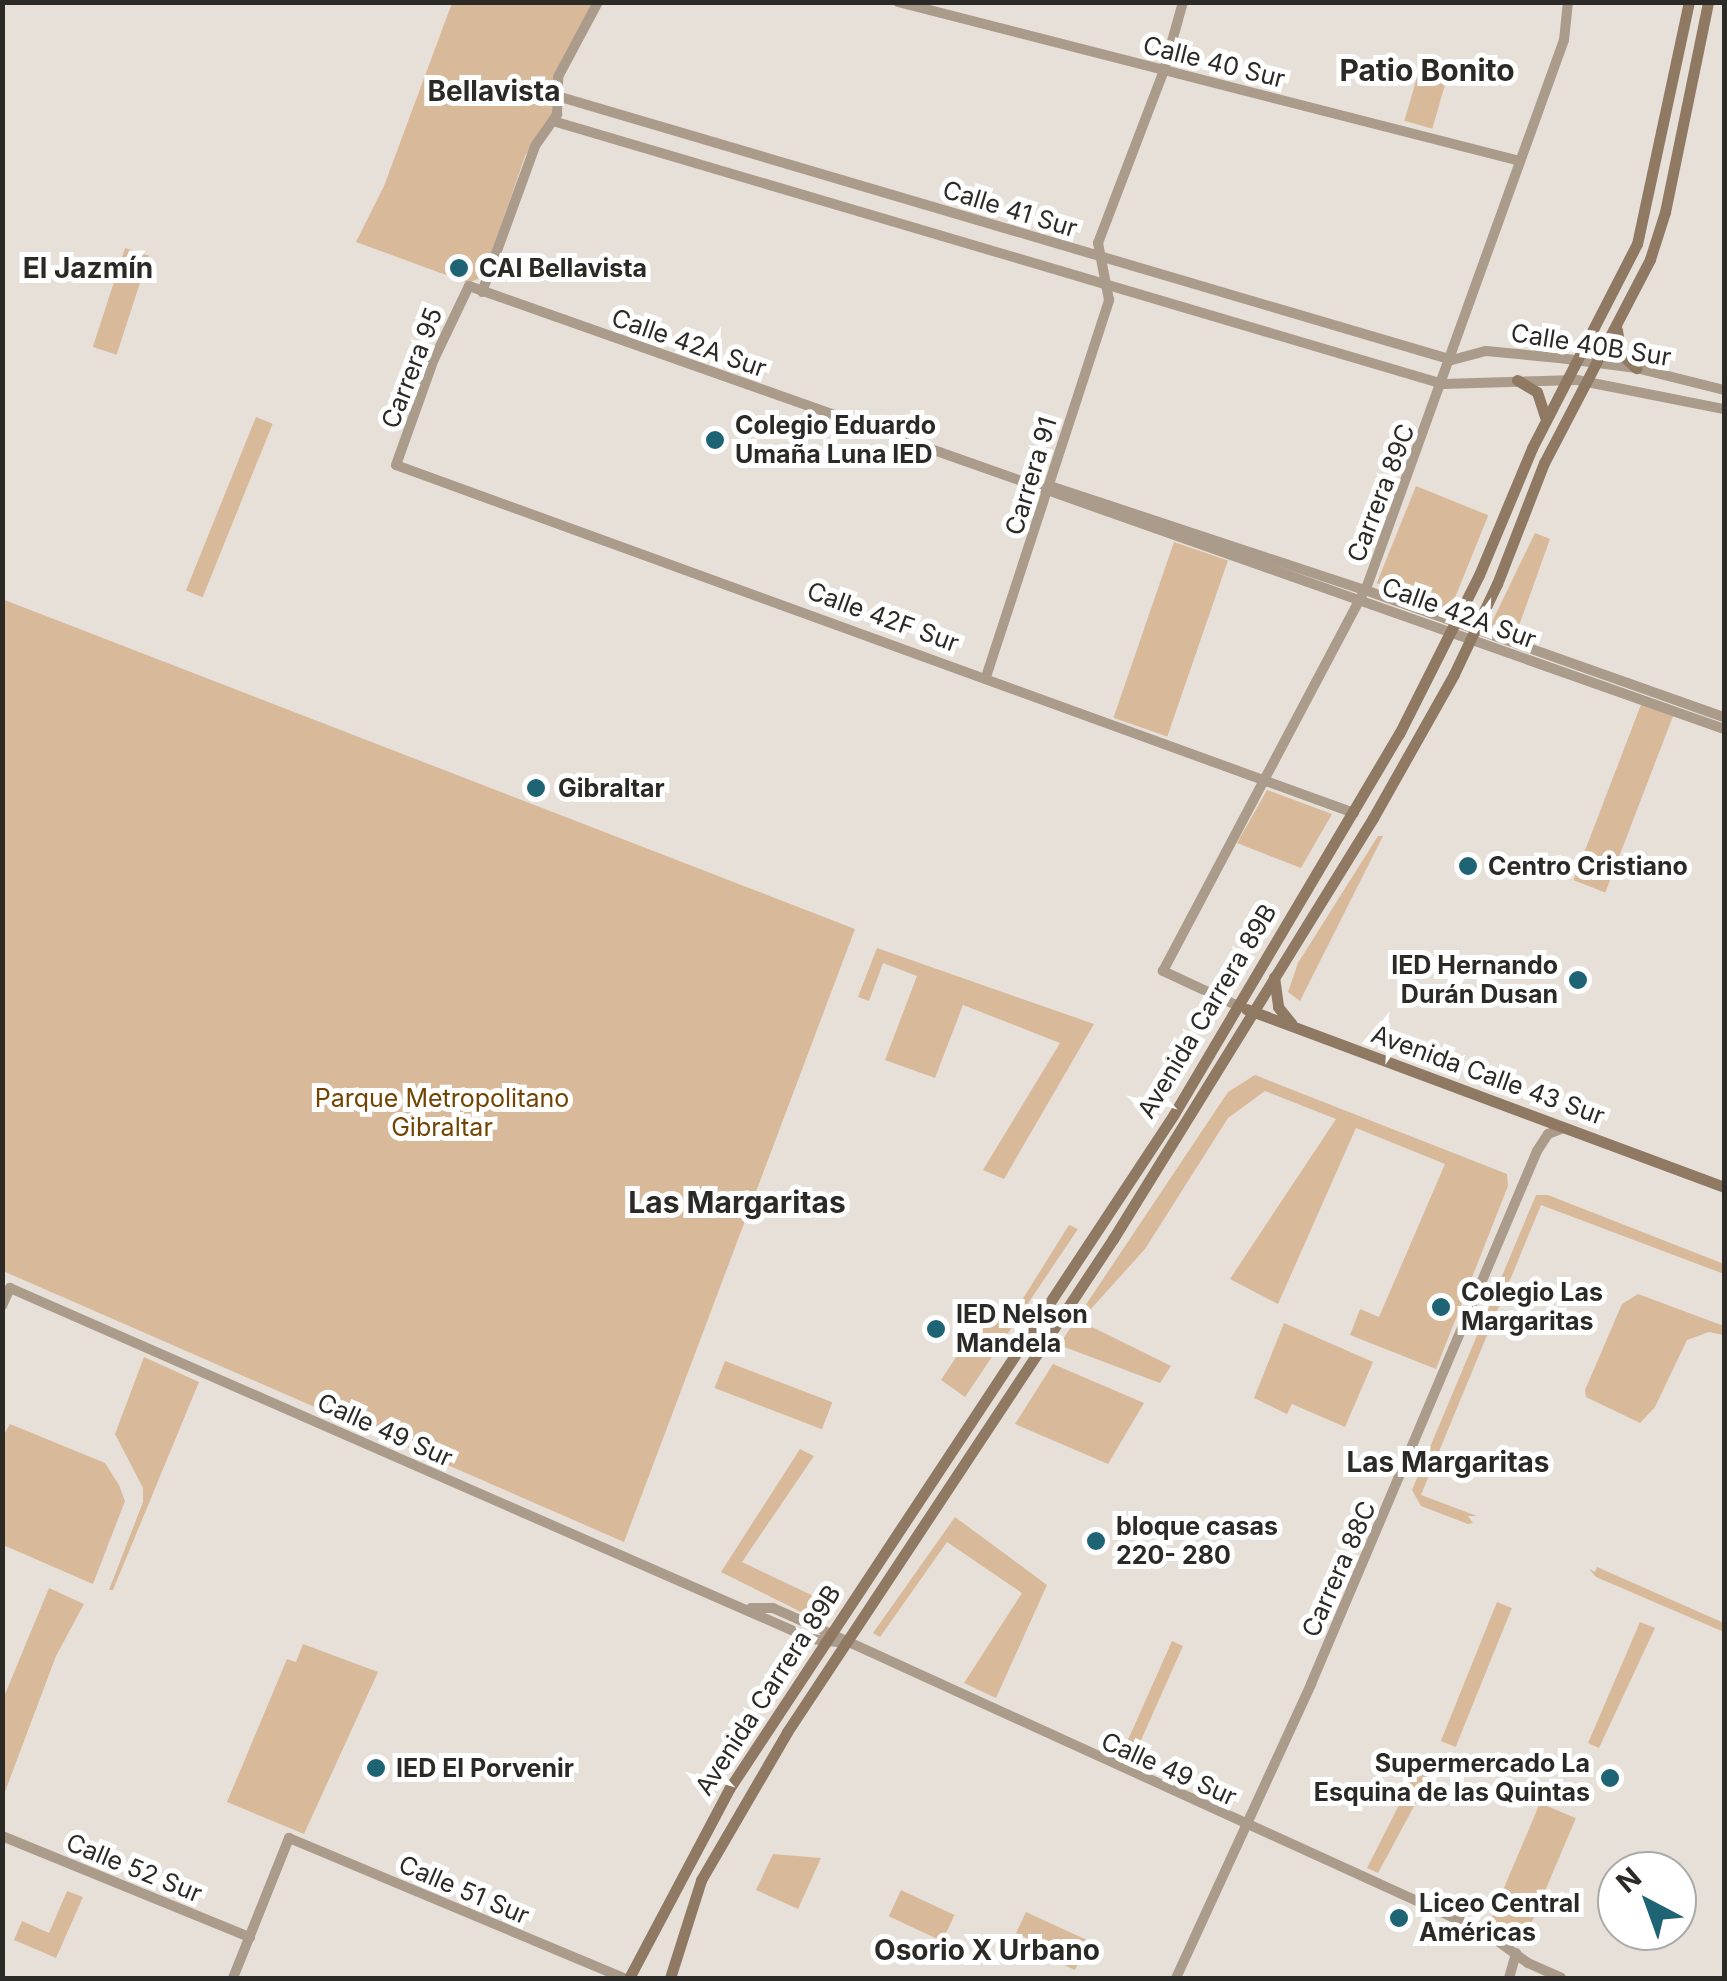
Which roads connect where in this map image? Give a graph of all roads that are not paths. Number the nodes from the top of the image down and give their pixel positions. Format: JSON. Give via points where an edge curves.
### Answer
{"nodes":[{"id":1,"x":598,"y":2,"type":"edge"},
{"id":2,"x":898,"y":2,"type":"edge"},
{"id":3,"x":1183,"y":2,"type":"edge"},
{"id":4,"x":1568,"y":2,"type":"edge"},
{"id":5,"x":1689,"y":2,"type":"edge"},
{"id":6,"x":1708,"y":2,"type":"edge"},
{"id":7,"x":1164,"y":70,"type":"junction"},
{"id":8,"x":558,"y":96,"type":"junction"},
{"id":9,"x":553,"y":122,"type":"junction"},
{"id":10,"x":1520,"y":160,"type":"junction"},
{"id":11,"x":1098,"y":256,"type":"junction"},
{"id":12,"x":1109,"y":285,"type":"junction"},
{"id":13,"x":468,"y":286,"type":"joint"},
{"id":14,"x":482,"y":292,"type":"junction"},
{"id":15,"x":1618,"y":322,"type":"junction"},
{"id":16,"x":1452,"y":360,"type":"junction"},
{"id":17,"x":1576,"y":360,"type":"junction"},
{"id":18,"x":1596,"y":363,"type":"junction"},
{"id":19,"x":1636,"y":368,"type":"junction"},
{"id":20,"x":1566,"y":379,"type":"junction"},
{"id":21,"x":1517,"y":380,"type":"junction"},
{"id":22,"x":1586,"y":380,"type":"junction"},
{"id":23,"x":1443,"y":384,"type":"junction"},
{"id":24,"x":1724,"y":390,"type":"edge"},
{"id":25,"x":1724,"y":409,"type":"edge"},
{"id":26,"x":1546,"y":420,"type":"junction"},
{"id":27,"x":396,"y":465,"type":"joint"},
{"id":28,"x":1048,"y":489,"type":"junction"},
{"id":29,"x":1363,"y":594,"type":"junction"},
{"id":30,"x":1454,"y":627,"type":"junction"},
{"id":31,"x":1474,"y":634,"type":"junction"},
{"id":32,"x":986,"y":676,"type":"junction"},
{"id":33,"x":1724,"y":717,"type":"edge"},
{"id":34,"x":1724,"y":729,"type":"edge"},
{"id":35,"x":1264,"y":780,"type":"junction"},
{"id":36,"x":1354,"y":813,"type":"junction"},
{"id":37,"x":1274,"y":976,"type":"junction"},
{"id":38,"x":1236,"y":1005,"type":"junction"},
{"id":39,"x":1252,"y":1012,"type":"junction"},
{"id":40,"x":1299,"y":1028,"type":"junction"},
{"id":41,"x":1564,"y":1128,"type":"junction"},
{"id":42,"x":1724,"y":1187,"type":"edge"},
{"id":43,"x":2,"y":1306,"type":"edge"},
{"id":44,"x":827,"y":1637,"type":"junction"},
{"id":45,"x":844,"y":1643,"type":"junction"},
{"id":46,"x":1247,"y":1826,"type":"junction"},
{"id":47,"x":2,"y":1836,"type":"edge"},
{"id":48,"x":250,"y":1937,"type":"junction"},
{"id":49,"x":1516,"y":1953,"type":"junction"},
{"id":50,"x":233,"y":1978,"type":"edge"},
{"id":51,"x":629,"y":1978,"type":"edge"},
{"id":52,"x":668,"y":1978,"type":"edge"},
{"id":53,"x":1176,"y":1978,"type":"edge"},
{"id":54,"x":1509,"y":1978,"type":"edge"},
{"id":55,"x":1561,"y":1978,"type":"edge"}],
"edges":[{"from":1,"to":8,"type":"street","via":[[558,77]]},
{"from":2,"to":7,"type":"street","name":"Calle 40 Sur"},
{"from":3,"to":7,"type":"street"},
{"from":4,"to":10,"type":"street","name":"Carrera 89C","via":[[1564,40]]},
{"from":5,"to":17,"type":"main road","name":"Avenida Carrera 89B","via":[[1643,225]]},
{"from":6,"to":15,"type":"main road","name":"Avenida Carrera 89B","via":[[1662,224]]},
{"from":7,"to":10,"type":"street","name":"Calle 40 Sur"},
{"from":7,"to":11,"type":"street"},
{"from":8,"to":9,"type":"street"},
{"from":8,"to":11,"type":"street","name":"Calle 41 Sur"},
{"from":9,"to":12,"type":"street","name":"Calle 41 Sur"},
{"from":9,"to":14,"type":"street","via":[[528,162]]},
{"from":10,"to":16,"type":"street","name":"Carrera 89C"},
{"from":11,"to":12,"type":"street"},
{"from":11,"to":16,"type":"street","name":"Calle 41 Sur"},
{"from":12,"to":23,"type":"street","name":"Calle 41 Sur"},
{"from":12,"to":28,"type":"street","name":"Carrera 91"},
{"from":13,"to":14,"type":"street","name":"Calle 42A Sur"},
{"from":13,"to":27,"type":"street","name":"Carrera 95"},
{"from":14,"to":28,"type":"street","name":"Calle 42A Sur"},
{"from":15,"to":18,"type":"main road","name":"Avenida Carrera 89B"},
{"from":15,"to":19,"type":"main road","via":[[1618,347]]},
{"from":16,"to":17,"type":"street","name":"Calle 40B Sur","via":[[1486,351]]},
{"from":16,"to":23,"type":"street","name":"Carrera 89C"},
{"from":17,"to":18,"type":"street","name":"Calle 40B Sur"},
{"from":17,"to":20,"type":"main road","name":"Avenida Carrera 89B"},
{"from":18,"to":19,"type":"street","name":"Calle 40B Sur"},
{"from":18,"to":22,"type":"main road","name":"Avenida Carrera 89B"},
{"from":19,"to":24,"type":"street","name":"Calle 40B Sur"},
{"from":20,"to":21,"type":"street","name":"Calle 40B Sur"},
{"from":20,"to":22,"type":"street","name":"Calle 40B Sur"},
{"from":20,"to":26,"type":"main road","name":"Avenida Carrera 89B"},
{"from":21,"to":23,"type":"street","name":"Calle 40B Sur"},
{"from":21,"to":26,"type":"main road","via":[[1537,392]]},
{"from":22,"to":25,"type":"street","name":"Calle 40B Sur"},
{"from":22,"to":31,"type":"main road","name":"Avenida Carrera 89B"},
{"from":23,"to":29,"type":"street","name":"Carrera 89C"},
{"from":26,"to":30,"type":"main road","name":"Avenida Carrera 89B"},
{"from":27,"to":32,"type":"street","name":"Calle 42F Sur"},
{"from":28,"to":29,"type":"street","name":"Calle 42A Sur"},
{"from":28,"to":32,"type":"street","name":"Carrera 91"},
{"from":29,"to":30,"type":"street","name":"Calle 42A Sur"},
{"from":29,"to":35,"type":"street","name":"Carrera 89C"},
{"from":30,"to":31,"type":"street","name":"Calle 42A Sur"},
{"from":30,"to":36,"type":"main road","name":"Avenida Carrera 89B"},
{"from":31,"to":33,"type":"street","name":"Calle 42A Sur"},
{"from":31,"to":34,"type":"street","name":"Calle 42A Sur"},
{"from":31,"to":37,"type":"main road","name":"Avenida Carrera 89B","via":[[1373,818]]},
{"from":32,"to":35,"type":"street","name":"Calle 42F Sur"},
{"from":35,"to":36,"type":"street","name":"Calle 42F Sur"},
{"from":35,"to":38,"type":"street","name":"Carrera 89C","via":[[1164,971]]},
{"from":36,"to":38,"type":"main road","name":"Avenida Carrera 89B"},
{"from":37,"to":39,"type":"main road","name":"Avenida Carrera 89B"},
{"from":37,"to":40,"type":"main road","via":[[1278,1007]]},
{"from":38,"to":39,"type":"main road","name":"Avenida Calle 43 Sur"},
{"from":38,"to":44,"type":"main road","name":"Avenida Carrera 89B","via":[[1174,1114]]},
{"from":39,"to":40,"type":"main road","name":"Avenida Calle 43 Sur"},
{"from":39,"to":45,"type":"main road","name":"Avenida Carrera 89B","via":[[1104,1254]]},
{"from":40,"to":41,"type":"main road","name":"Avenida Calle 43 Sur"},
{"from":41,"to":42,"type":"main road","name":"Avenida Calle 43 Sur"},
{"from":41,"to":46,"type":"street","name":"Carrera 88C","via":[[1544,1137]]},
{"from":43,"to":44,"type":"street","name":"Calle 49 Sur","via":[[10,1288],[744,1608],[773,1608]]},
{"from":44,"to":45,"type":"street","name":"Calle 49 Sur"},
{"from":44,"to":51,"type":"main road","name":"Avenida Carrera 89B","via":[[729,1789]]},
{"from":45,"to":46,"type":"street","name":"Calle 49 Sur"},
{"from":45,"to":52,"type":"main road","name":"Avenida Carrera 89B","via":[[707,1868]]},
{"from":46,"to":49,"type":"street","name":"Calle 49 Sur"},
{"from":46,"to":53,"type":"street","name":"Carrera 88C"},
{"from":47,"to":48,"type":"street","name":"Calle 52 Sur"},
{"from":48,"to":50,"type":"street"},
{"from":48,"to":51,"type":"street","name":"Calle 51 Sur","via":[[289,1838]]},
{"from":49,"to":54,"type":"street"},
{"from":49,"to":55,"type":"street","name":"Calle 49 Sur"}]}
